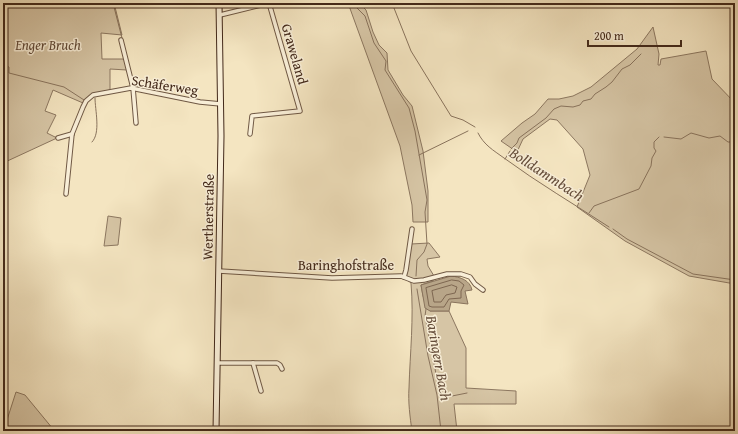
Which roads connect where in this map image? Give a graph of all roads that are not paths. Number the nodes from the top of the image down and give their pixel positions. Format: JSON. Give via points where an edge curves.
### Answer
{"nodes":[{"id":1,"x":219,"y":3,"type":"edge"},
{"id":2,"x":269,"y":3,"type":"edge"},
{"id":3,"x":220,"y":16,"type":"junction"},
{"id":4,"x":121,"y":40,"type":"dead end"},
{"id":5,"x":133,"y":88,"type":"junction"},
{"id":6,"x":221,"y":104,"type":"junction"},
{"id":7,"x":136,"y":123,"type":"dead end"},
{"id":8,"x":72,"y":134,"type":"junction"},
{"id":9,"x":250,"y":134,"type":"dead end"},
{"id":10,"x":58,"y":138,"type":"dead end"},
{"id":11,"x":66,"y":194,"type":"dead end"},
{"id":12,"x":412,"y":229,"type":"dead end"},
{"id":13,"x":219,"y":271,"type":"junction"},
{"id":14,"x":404,"y":277,"type":"junction"},
{"id":15,"x":483,"y":290,"type":"dead end"},
{"id":16,"x":217,"y":362,"type":"junction"},
{"id":17,"x":253,"y":364,"type":"junction"},
{"id":18,"x":282,"y":369,"type":"dead end"},
{"id":19,"x":261,"y":391,"type":"dead end"},
{"id":20,"x":216,"y":431,"type":"edge"}],
"edges":[{"from":1,"to":3,"type":"main road","name":"Wertherstraße"},
{"from":2,"to":3,"type":"street"},
{"from":2,"to":9,"type":"street","name":"Graweland","via":[[300,111],[252,116]]},
{"from":3,"to":6,"type":"main road","name":"Wertherstraße"},
{"from":4,"to":5,"type":"street"},
{"from":5,"to":6,"type":"street","name":"Schäferweg"},
{"from":5,"to":7,"type":"street"},
{"from":5,"to":8,"type":"street","name":"Schäferweg","via":[[93,95],[89,98]]},
{"from":6,"to":13,"type":"main road","name":"Wertherstraße"},
{"from":8,"to":10,"type":"street"},
{"from":8,"to":11,"type":"street"},
{"from":12,"to":14,"type":"street"},
{"from":13,"to":14,"type":"street","name":"Baringhofstraße","via":[[332,278]]},
{"from":13,"to":16,"type":"main road","name":"Wertherstraße"},
{"from":14,"to":15,"type":"street","name":"Baringhofstraße","via":[[414,281],[453,273],[461,274],[470,277],[474,284]]},
{"from":16,"to":17,"type":"street"},
{"from":16,"to":20,"type":"main road","name":"Wertherstraße"},
{"from":17,"to":18,"type":"street","via":[[277,363]]},
{"from":17,"to":19,"type":"street"}]}
